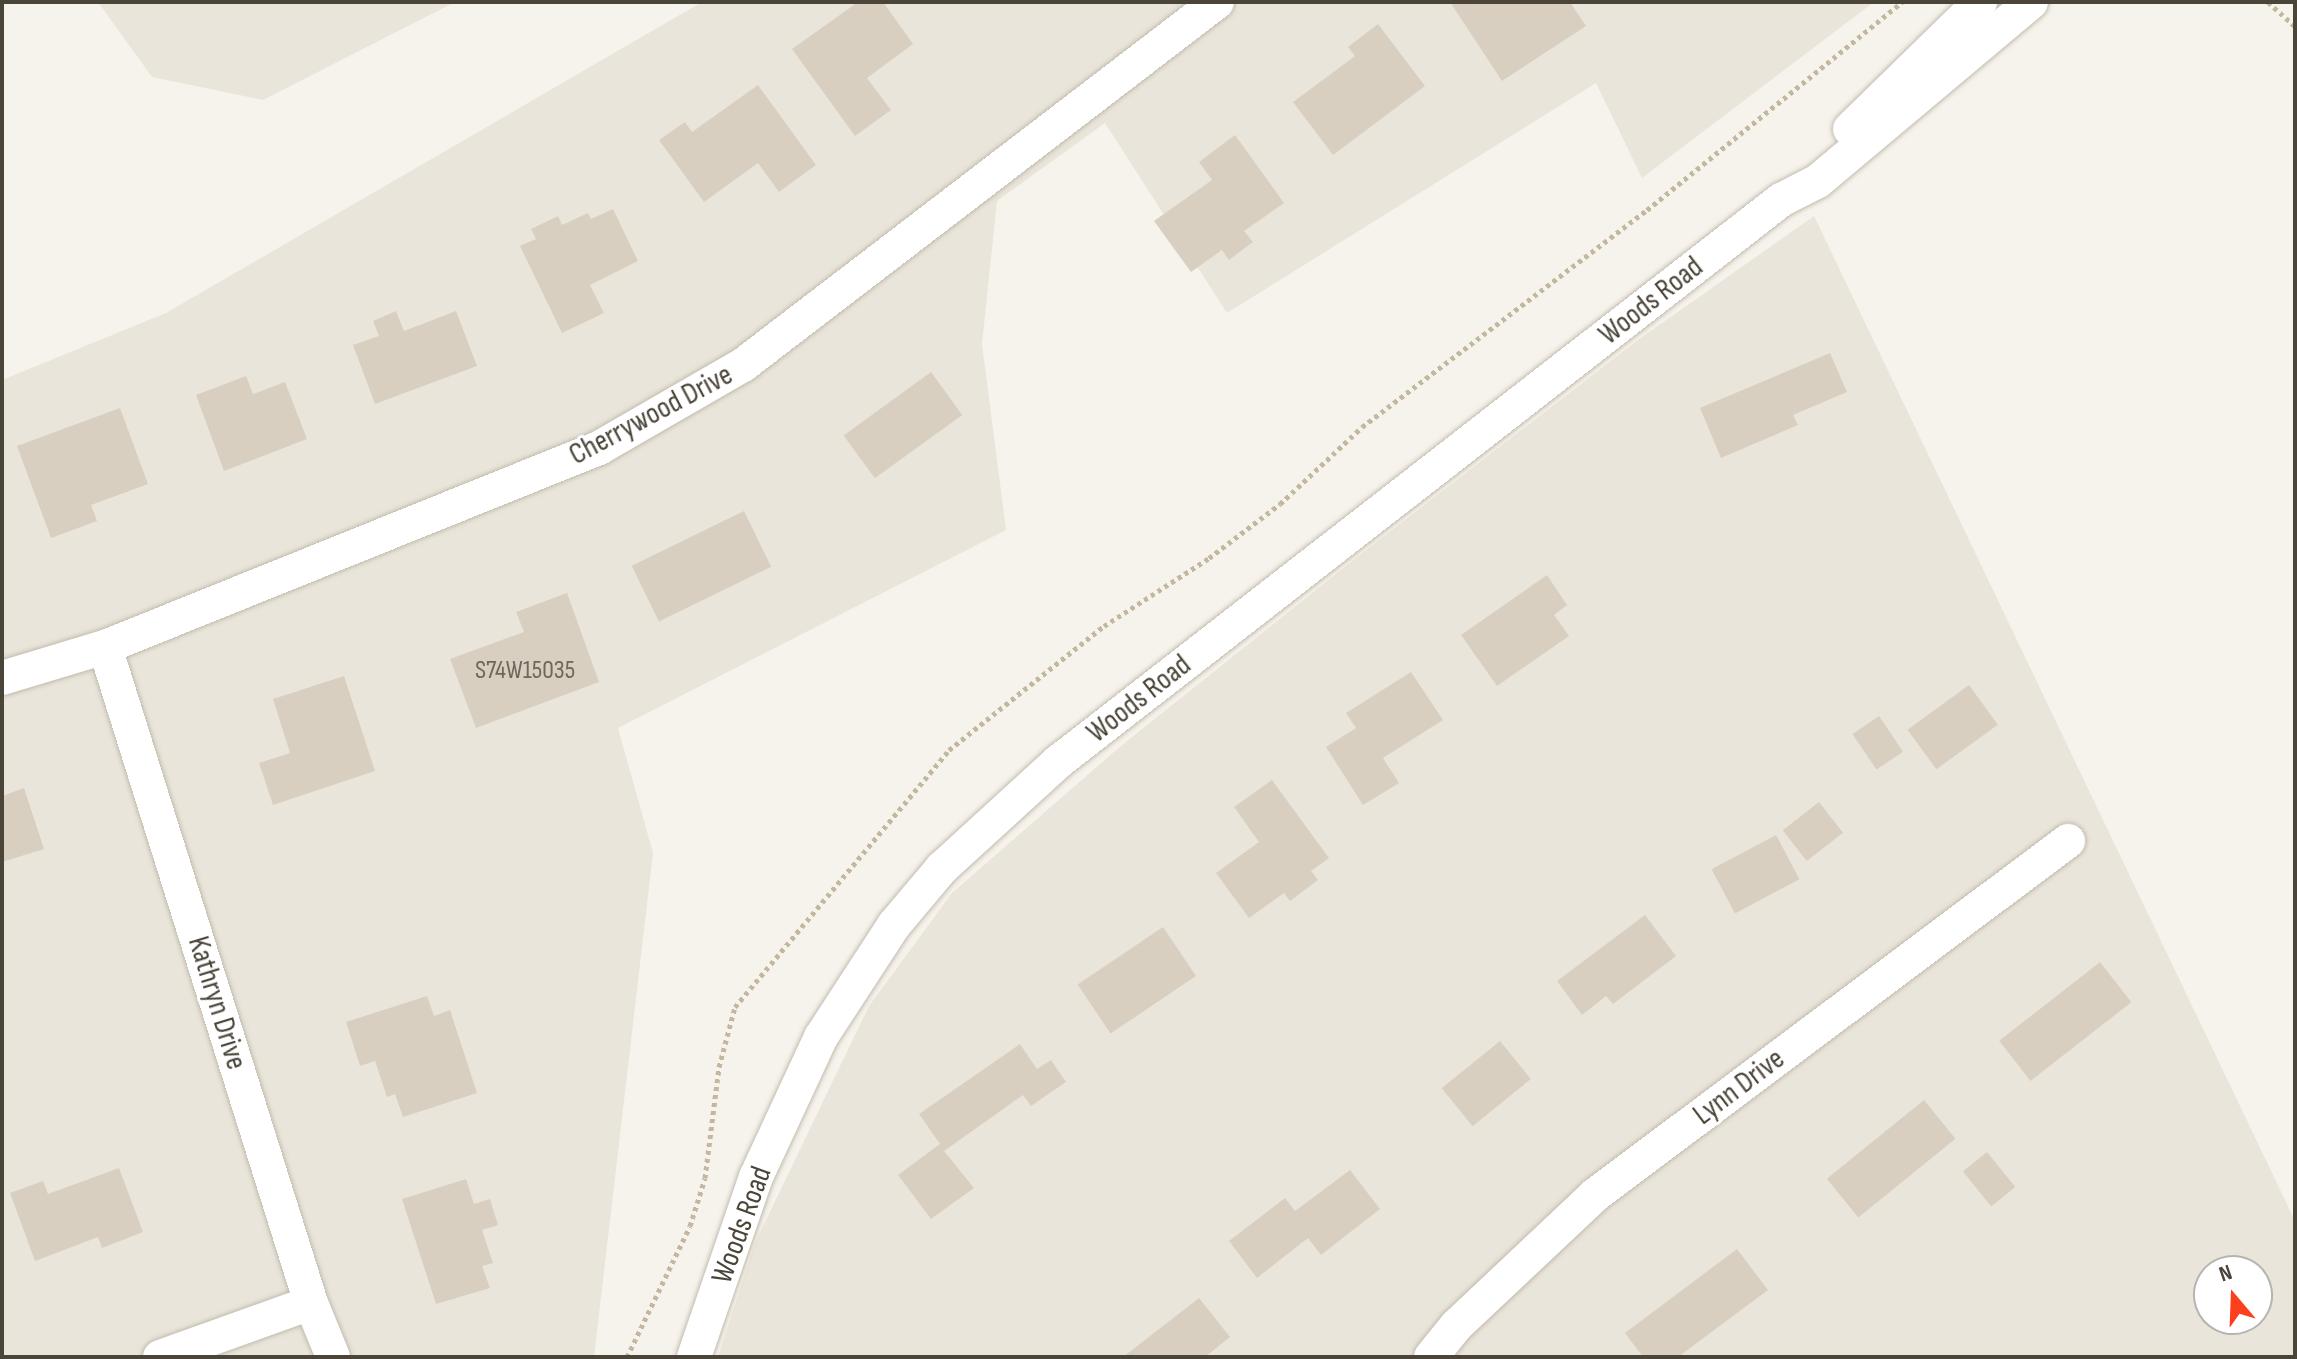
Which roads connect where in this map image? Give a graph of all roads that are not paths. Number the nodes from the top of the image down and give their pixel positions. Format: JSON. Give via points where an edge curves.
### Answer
{"nodes":[{"id":1,"x":1217,"y":2,"type":"edge"},
{"id":2,"x":1980,"y":2,"type":"edge"},
{"id":3,"x":2031,"y":2,"type":"edge"},
{"id":4,"x":1781,"y":200,"type":"junction"},
{"id":5,"x":105,"y":647,"type":"junction"},
{"id":6,"x":2,"y":678,"type":"edge"},
{"id":7,"x":2068,"y":841,"type":"dead end"},
{"id":8,"x":311,"y":1303,"type":"junction"},
{"id":9,"x":160,"y":1357,"type":"edge"},
{"id":10,"x":333,"y":1357,"type":"edge"},
{"id":11,"x":694,"y":1357,"type":"edge"},
{"id":12,"x":1431,"y":1357,"type":"edge"}],
"edges":[{"from":1,"to":5,"type":"street","name":"Cherrywood Drive","via":[[743,365],[612,441]]},
{"from":2,"to":4,"type":"street","name":"Woods Road","via":[[1869,113],[1808,165]]},
{"from":3,"to":4,"type":"street","name":"Woods Road","via":[[1818,181]]},
{"from":4,"to":11,"type":"street","name":"Woods Road","via":[[1058,762],[942,868],[894,925],[821,1037],[756,1177]]},
{"from":5,"to":6,"type":"street","name":"Cherrywood Drive"},
{"from":5,"to":8,"type":"street","name":"Kathryn Drive"},
{"from":7,"to":12,"type":"street","name":"Lynn Drive","via":[[1595,1195],[1456,1326]]},
{"from":8,"to":9,"type":"street"},
{"from":8,"to":10,"type":"street","name":"Kathryn Drive"}]}
